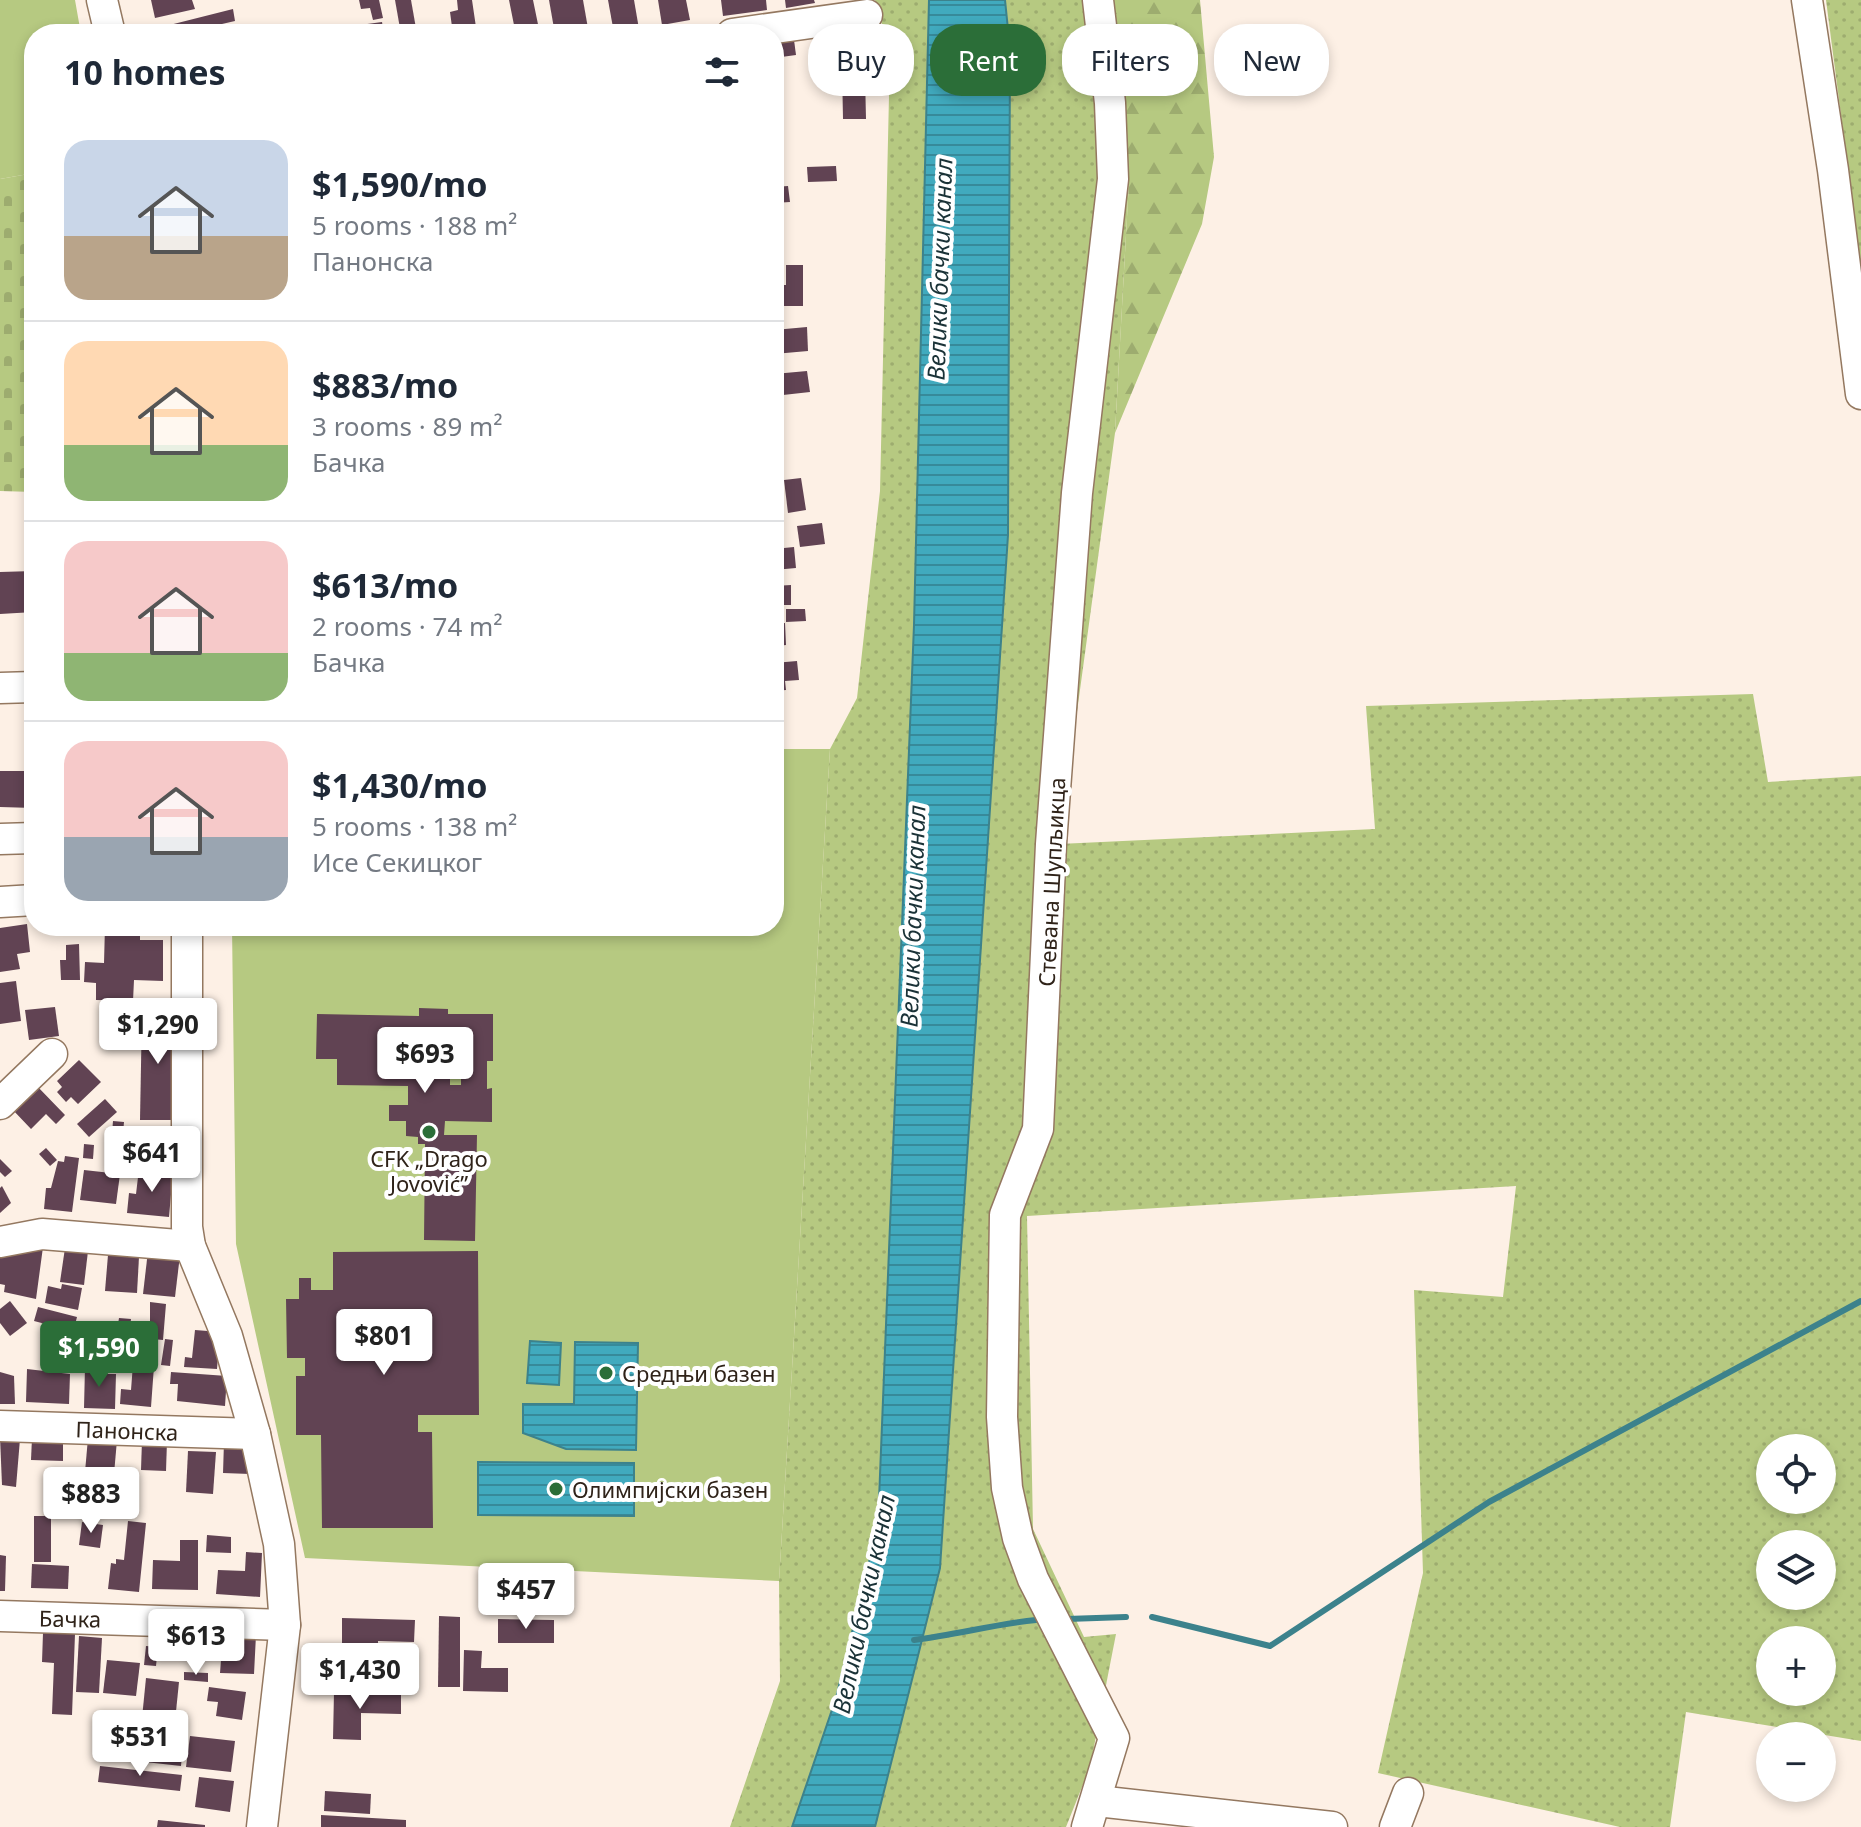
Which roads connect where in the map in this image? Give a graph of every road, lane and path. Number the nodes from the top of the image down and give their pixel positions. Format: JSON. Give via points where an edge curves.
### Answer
{"nodes":[{"id":1,"x":102,"y":0,"type":"edge"},
{"id":2,"x":1098,"y":0,"type":"edge"},
{"id":3,"x":1807,"y":0,"type":"edge"},
{"id":4,"x":867,"y":15,"type":"dead end"},
{"id":5,"x":108,"y":24,"type":"edge"},
{"id":6,"x":784,"y":27,"type":"edge"},
{"id":7,"x":1861,"y":394,"type":"edge"},
{"id":8,"x":24,"y":687,"type":"edge"},
{"id":9,"x":0,"y":688,"type":"edge"},
{"id":10,"x":24,"y":838,"type":"edge"},
{"id":11,"x":0,"y":839,"type":"edge"},
{"id":12,"x":24,"y":901,"type":"edge"},
{"id":13,"x":0,"y":902,"type":"edge"},
{"id":14,"x":187,"y":936,"type":"edge"},
{"id":15,"x":52,"y":1054,"type":"dead end"},
{"id":16,"x":0,"y":1104,"type":"edge"},
{"id":17,"x":0,"y":1242,"type":"edge"},
{"id":18,"x":190,"y":1246,"type":"junction"},
{"id":19,"x":0,"y":1426,"type":"edge"},
{"id":20,"x":255,"y":1434,"type":"junction"},
{"id":21,"x":284,"y":1611,"type":"junction"},
{"id":22,"x":0,"y":1616,"type":"edge"},
{"id":23,"x":1408,"y":1793,"type":"dead end"},
{"id":24,"x":1092,"y":1814,"type":"edge"},
{"id":25,"x":262,"y":1827,"type":"edge"},
{"id":26,"x":1332,"y":1827,"type":"edge"},
{"id":27,"x":1395,"y":1827,"type":"edge"}],
"edges":[{"from":1,"to":5,"type":"street"},
{"from":2,"to":24,"type":"street","name":"Стевана Шупљикца","via":[[1113,179],[1077,493],[1051,844],[1038,1129],[1005,1215],[1002,1417],[1007,1488],[1018,1538],[1033,1579],[1114,1738]]},
{"from":3,"to":7,"type":"street"},
{"from":4,"to":6,"type":"street"},
{"from":8,"to":9,"type":"street"},
{"from":10,"to":11,"type":"street"},
{"from":12,"to":13,"type":"street"},
{"from":14,"to":18,"type":"street"},
{"from":15,"to":16,"type":"street"},
{"from":17,"to":18,"type":"street","via":[[42,1234]]},
{"from":18,"to":20,"type":"street","via":[[227,1336]]},
{"from":19,"to":20,"type":"street","name":"Панонска"},
{"from":20,"to":21,"type":"street","via":[[279,1544]]},
{"from":21,"to":22,"type":"street","name":"Бачка"},
{"from":21,"to":25,"type":"street"},
{"from":23,"to":27,"type":"street"},
{"from":24,"to":26,"type":"street"}]}
